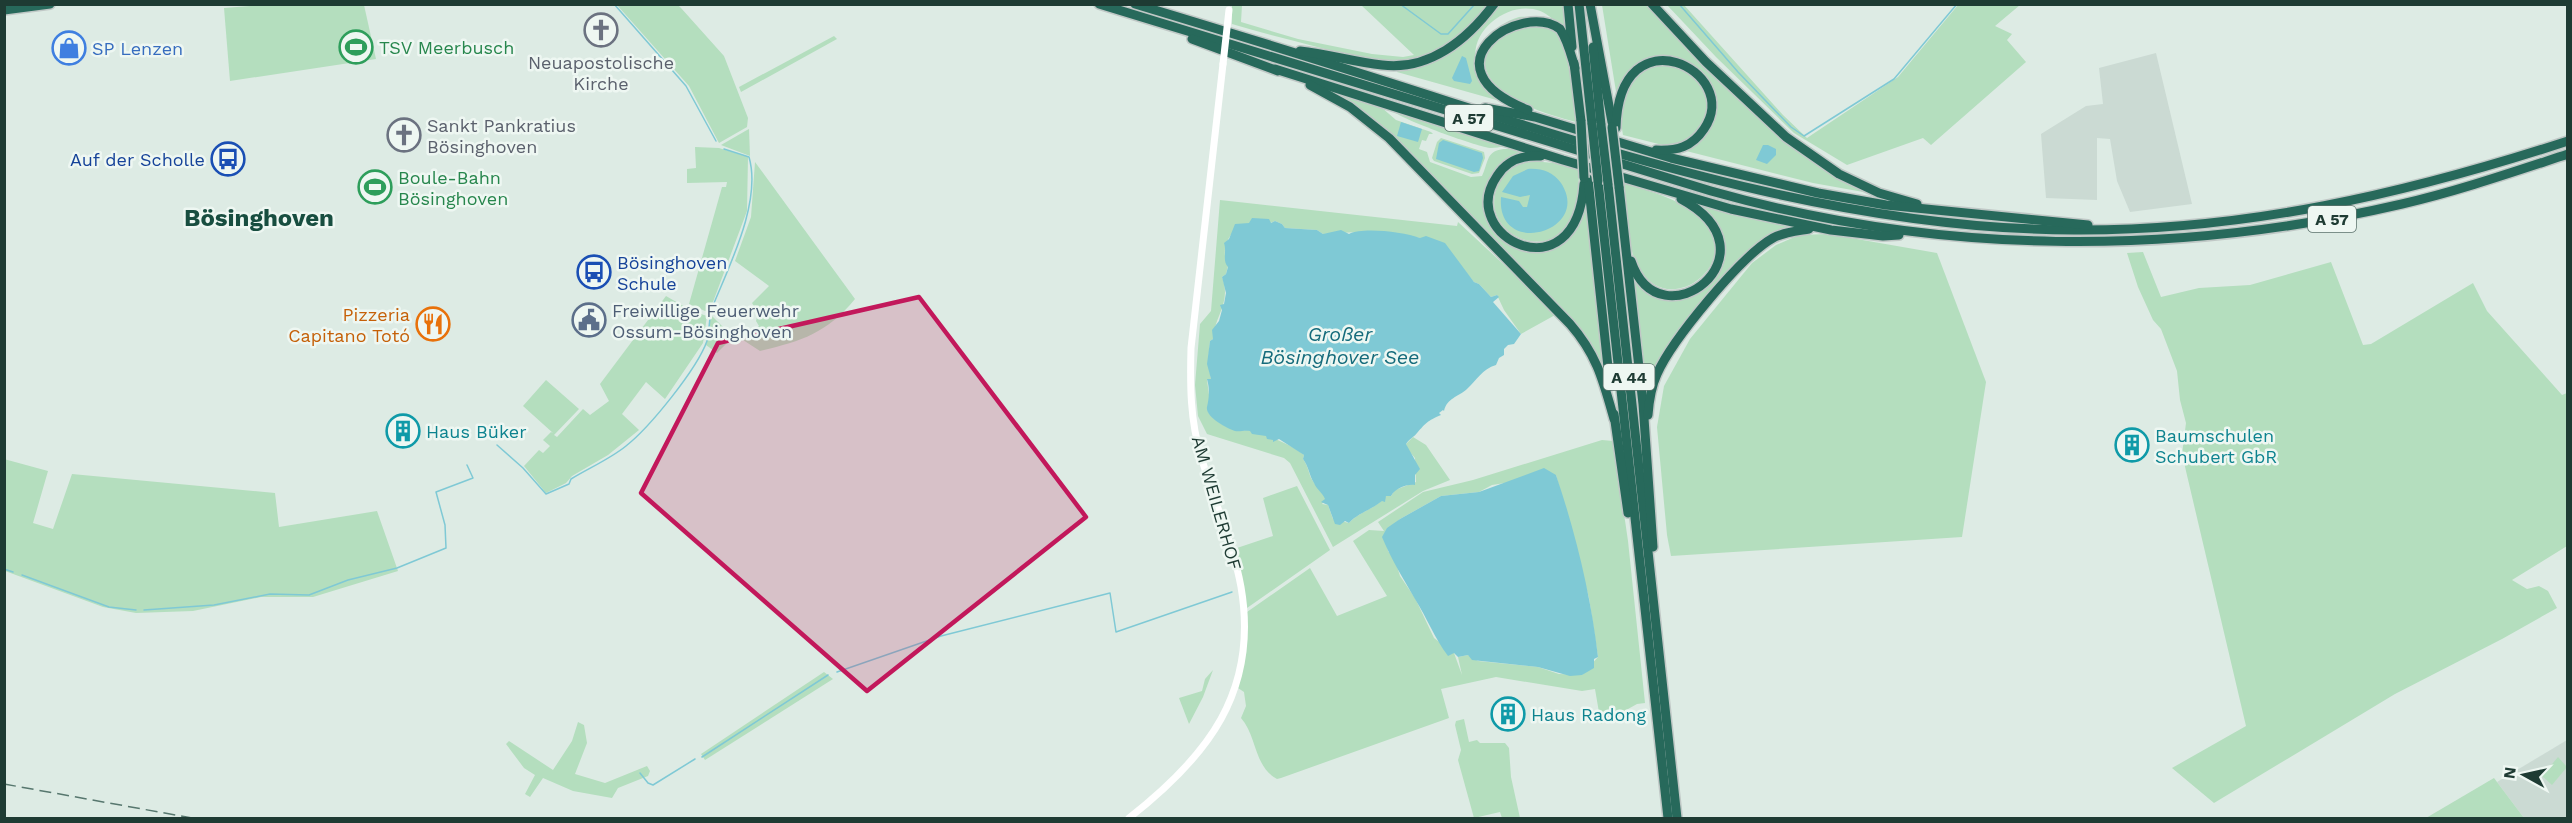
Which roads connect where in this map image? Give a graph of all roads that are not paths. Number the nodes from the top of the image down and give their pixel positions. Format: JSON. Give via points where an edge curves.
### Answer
{"nodes":[{"id":1,"x":50,"y":4,"type":"edge"},
{"id":2,"x":1099,"y":4,"type":"edge"},
{"id":3,"x":1135,"y":4,"type":"edge"},
{"id":4,"x":1494,"y":4,"type":"edge"},
{"id":5,"x":1568,"y":4,"type":"edge"},
{"id":6,"x":1579,"y":4,"type":"edge"},
{"id":7,"x":1589,"y":4,"type":"edge"},
{"id":8,"x":1652,"y":4,"type":"edge"},
{"id":9,"x":1229,"y":7,"type":"edge"},
{"id":10,"x":4,"y":10,"type":"edge"},
{"id":11,"x":1532,"y":12,"type":"dead end"},
{"id":12,"x":1136,"y":15,"type":"junction"},
{"id":13,"x":1491,"y":27,"type":"dead end"},
{"id":14,"x":1281,"y":49,"type":"junction"},
{"id":15,"x":1575,"y":68,"type":"junction"},
{"id":16,"x":1275,"y":69,"type":"junction"},
{"id":17,"x":1447,"y":101,"type":"junction"},
{"id":18,"x":1596,"y":124,"type":"junction"},
{"id":19,"x":1566,"y":126,"type":"junction"},
{"id":20,"x":1614,"y":128,"type":"junction"},
{"id":21,"x":2568,"y":141,"type":"edge"},
{"id":22,"x":1642,"y":149,"type":"junction"},
{"id":23,"x":2568,"y":154,"type":"edge"},
{"id":24,"x":1563,"y":160,"type":"junction"},
{"id":25,"x":1586,"y":179,"type":"junction"},
{"id":26,"x":1603,"y":183,"type":"junction"},
{"id":27,"x":1654,"y":187,"type":"junction"},
{"id":28,"x":1945,"y":211,"type":"junction"},
{"id":29,"x":1821,"y":228,"type":"junction"},
{"id":30,"x":2111,"y":229,"type":"junction"},
{"id":31,"x":1916,"y":233,"type":"junction"},
{"id":32,"x":1625,"y":234,"type":"junction"},
{"id":33,"x":1614,"y":419,"type":"junction"},
{"id":34,"x":1646,"y":441,"type":"junction"},
{"id":35,"x":1639,"y":560,"type":"junction"},
{"id":36,"x":1650,"y":570,"type":"junction"},
{"id":37,"x":1129,"y":819,"type":"edge"},
{"id":38,"x":1668,"y":819,"type":"edge"},
{"id":39,"x":1677,"y":819,"type":"edge"}],
"edges":[{"from":1,"to":10,"type":"highway"},
{"from":2,"to":12,"type":"highway","number":"A 57"},
{"from":3,"to":14,"type":"highway","number":"A 57"},
{"from":4,"to":14,"type":"highway","via":[[1455,44],[1415,63],[1381,65]]},
{"from":5,"to":15,"type":"highway"},
{"from":6,"to":18,"type":"highway","number":"A 44"},
{"from":7,"to":18,"type":"highway","number":"A 44"},
{"from":7,"to":20,"type":"highway"},
{"from":8,"to":28,"type":"highway","via":[[1706,62],[1786,137],[1849,179],[1879,193]]},
{"from":9,"to":37,"type":"street","name":"AM WEILERHOF","bridge":true,"via":[[1190,381],[1200,455],[1241,586],[1241,662],[1225,714],[1212,737],[1187,768]]},
{"from":11,"to":15,"type":"highway","via":[[1549,18],[1560,28]]},
{"from":12,"to":16,"type":"highway","via":[[1149,26]]},
{"from":12,"to":31,"type":"highway","number":"A 57","via":[[1726,196]]},
{"from":13,"to":19,"type":"highway","via":[[1480,50],[1485,80],[1513,104]]},
{"from":14,"to":17,"type":"highway","number":"A 57"},
{"from":15,"to":25,"type":"highway","bridge":true},
{"from":16,"to":24,"type":"highway"},
{"from":16,"to":33,"type":"highway","via":[[1350,107],[1389,138],[1434,183],[1582,338],[1599,367]]},
{"from":17,"to":19,"type":"highway"},
{"from":17,"to":30,"type":"highway","number":"A 57","via":[[1684,173],[1782,196],[1944,223]]},
{"from":18,"to":26,"type":"highway","number":"A 44","bridge":true},
{"from":19,"to":22,"type":"highway"},
{"from":20,"to":22,"type":"highway","via":[[1623,87],[1640,68],[1664,60],[1689,66],[1699,75],[1710,97],[1706,126],[1684,148]]},
{"from":20,"to":32,"type":"highway","bridge":true},
{"from":21,"to":30,"type":"highway","number":"A 57","via":[[2446,179],[2349,203],[2235,221]]},
{"from":22,"to":28,"type":"highway","via":[[1818,193]]},
{"from":23,"to":31,"type":"highway","number":"A 57","via":[[2404,204],[2225,235],[2069,242]]},
{"from":24,"to":25,"type":"highway","via":[[1525,157],[1508,164],[1495,178],[1489,206],[1495,225],[1509,239],[1521,246],[1542,247],[1568,233],[1581,212]]},
{"from":24,"to":27,"type":"highway"},
{"from":25,"to":33,"type":"highway"},
{"from":26,"to":35,"type":"highway","number":"A 44"},
{"from":26,"to":36,"type":"highway","number":"A 44"},
{"from":27,"to":29,"type":"highway","via":[[1731,209]]},
{"from":27,"to":32,"type":"highway","via":[[1693,206],[1714,226],[1720,248],[1714,272],[1698,289],[1686,294],[1652,290],[1634,271]]},
{"from":28,"to":30,"type":"highway"},
{"from":29,"to":31,"type":"highway","via":[[1883,236]]},
{"from":29,"to":34,"type":"highway","via":[[1774,237],[1713,295],[1668,353],[1657,374]]},
{"from":32,"to":34,"type":"highway"},
{"from":33,"to":35,"type":"highway"},
{"from":34,"to":36,"type":"highway","via":[[1654,552]]},
{"from":35,"to":38,"type":"highway","number":"A 44"},
{"from":36,"to":39,"type":"highway","number":"A 44"}]}
